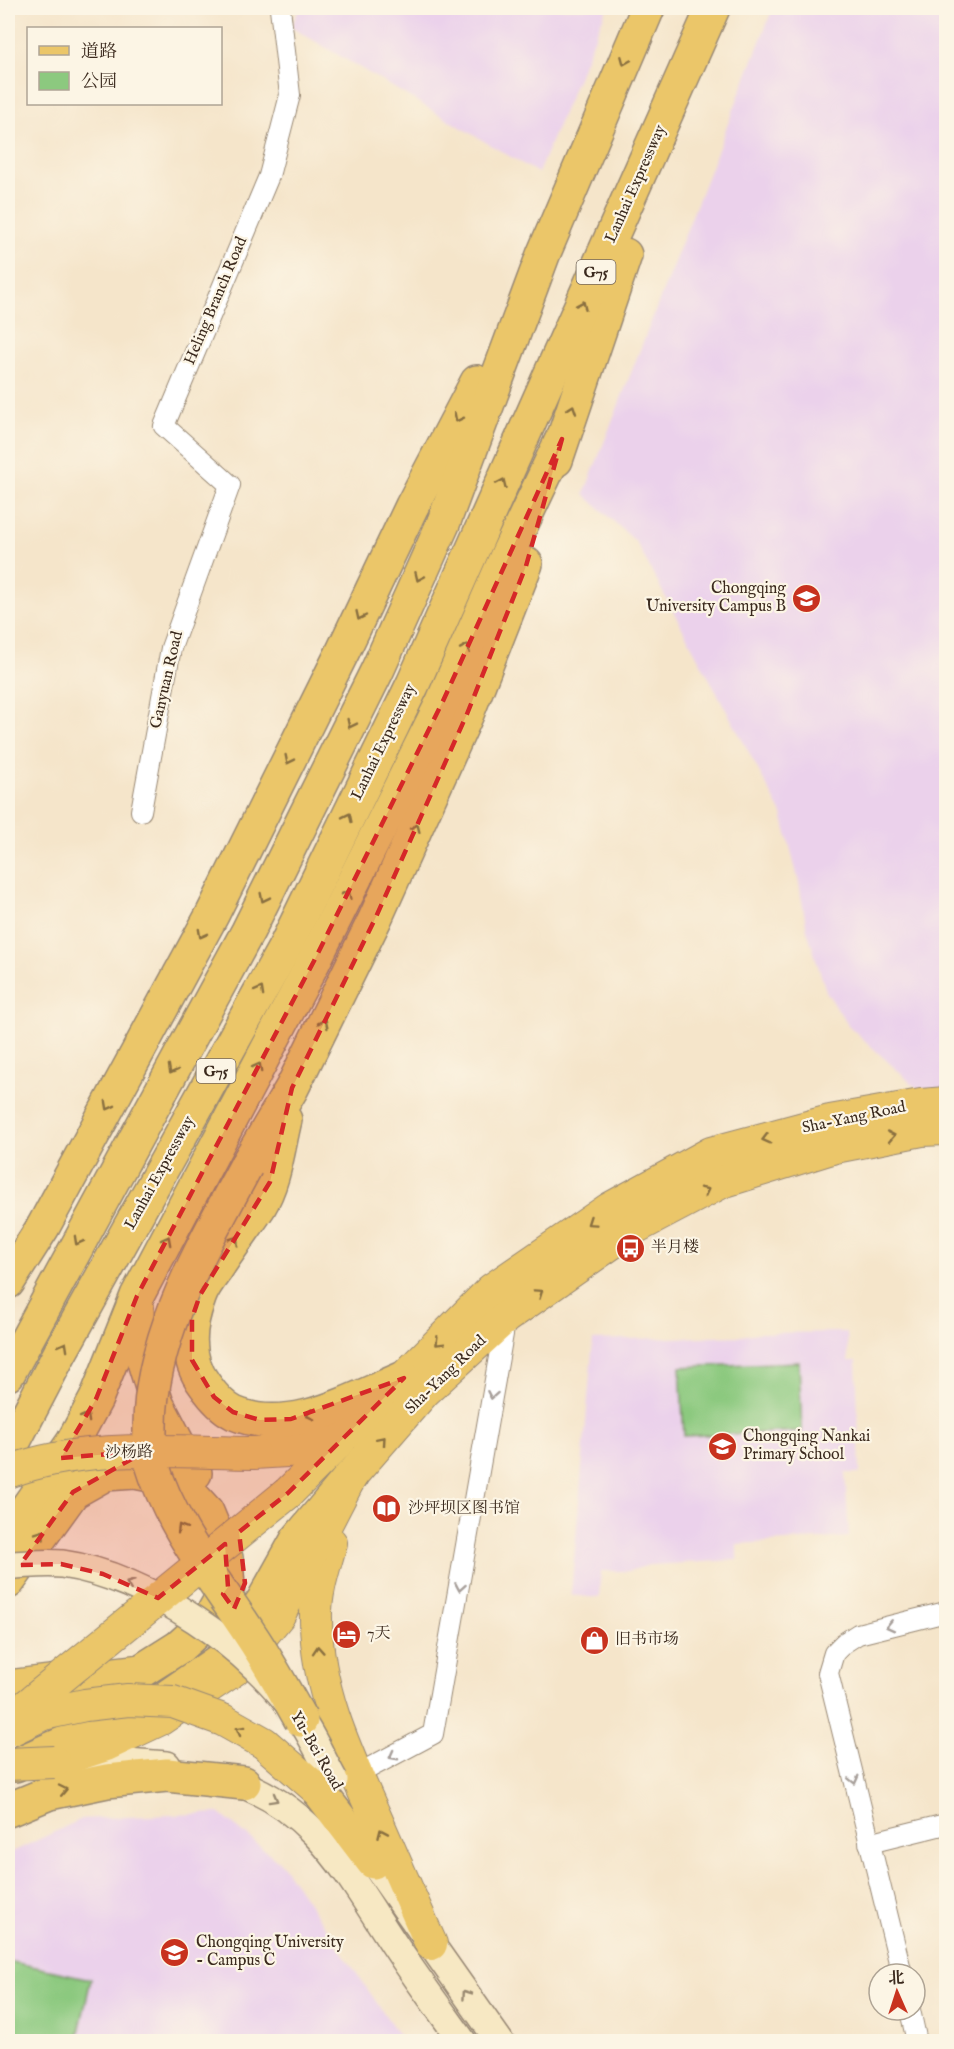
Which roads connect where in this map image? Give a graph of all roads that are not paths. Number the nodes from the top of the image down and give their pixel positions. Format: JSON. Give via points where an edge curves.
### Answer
{"nodes":[{"id":1,"x":280,"y":8,"type":"edge"},
{"id":2,"x":648,"y":8,"type":"edge"},
{"id":3,"x":713,"y":8,"type":"edge"},
{"id":4,"x":692,"y":58,"type":"junction"},
{"id":5,"x":543,"y":255,"type":"junction"},
{"id":6,"x":230,"y":485,"type":"joint"},
{"id":7,"x":455,"y":708,"type":"junction"},
{"id":8,"x":141,"y":811,"type":"dead end"},
{"id":9,"x":292,"y":1088,"type":"junction"},
{"id":10,"x":946,"y":1103,"type":"edge"},
{"id":11,"x":946,"y":1129,"type":"edge"},
{"id":12,"x":43,"y":1227,"type":"junction"},
{"id":13,"x":8,"y":1282,"type":"edge"},
{"id":14,"x":8,"y":1294,"type":"edge"},
{"id":15,"x":137,"y":1296,"type":"junction"},
{"id":16,"x":506,"y":1317,"type":"junction"},
{"id":17,"x":8,"y":1374,"type":"edge"},
{"id":18,"x":404,"y":1378,"type":"junction"},
{"id":19,"x":350,"y":1431,"type":"junction"},
{"id":20,"x":8,"y":1453,"type":"edge"},
{"id":21,"x":254,"y":1453,"type":"joint"},
{"id":22,"x":8,"y":1472,"type":"edge"},
{"id":23,"x":351,"y":1476,"type":"junction"},
{"id":24,"x":8,"y":1535,"type":"edge"},
{"id":25,"x":8,"y":1565,"type":"edge"},
{"id":26,"x":8,"y":1582,"type":"edge"},
{"id":27,"x":946,"y":1612,"type":"edge"},
{"id":28,"x":142,"y":1677,"type":"junction"},
{"id":29,"x":8,"y":1687,"type":"edge"},
{"id":30,"x":8,"y":1703,"type":"edge"},
{"id":31,"x":301,"y":1720,"type":"junction"},
{"id":32,"x":8,"y":1721,"type":"edge"},
{"id":33,"x":8,"y":1732,"type":"edge"},
{"id":34,"x":54,"y":1762,"type":"junction"},
{"id":35,"x":8,"y":1766,"type":"edge"},
{"id":36,"x":336,"y":1782,"type":"junction"},
{"id":37,"x":243,"y":1783,"type":"junction"},
{"id":38,"x":8,"y":1810,"type":"edge"},
{"id":39,"x":946,"y":1824,"type":"edge"},
{"id":40,"x":869,"y":1843,"type":"junction"},
{"id":41,"x":373,"y":1862,"type":"joint"},
{"id":42,"x":431,"y":1944,"type":"junction"},
{"id":43,"x":899,"y":1962,"type":"edge"},
{"id":44,"x":913,"y":2022,"type":"edge"},
{"id":45,"x":463,"y":2042,"type":"edge"},
{"id":46,"x":500,"y":2042,"type":"edge"},
{"id":47,"x":917,"y":2042,"type":"edge"}],
"edges":[{"from":1,"to":6,"type":"street","name":"Heling Branch Road","via":[[290,94],[269,176],[164,426]]},
{"from":2,"to":5,"type":"highway","number":"G75","one_way":true},
{"from":3,"to":4,"type":"highway","name":"Lanhai Expressway","number":"G75"},
{"from":7,"to":4,"type":"highway","one_way":true,"via":[[562,439]]},
{"from":20,"to":4,"type":"highway","name":"Lanhai Expressway","number":"G75","one_way":true,"via":[[285,947],[413,684]]},
{"from":5,"to":12,"type":"highway","one_way":true,"via":[[412,506],[212,915]]},
{"from":5,"to":17,"type":"highway","number":"G75","one_way":true,"via":[[443,524],[377,671],[248,931]]},
{"from":6,"to":8,"type":"street","name":"Ganyuan Road","via":[[171,648]]},
{"from":9,"to":7,"type":"highway","one_way":true,"via":[[375,919]]},
{"from":15,"to":7,"type":"highway","one_way":true,"via":[[314,961]]},
{"from":18,"to":9,"type":"highway","one_way":true,"via":[[322,1412],[261,1420],[233,1412],[214,1397],[192,1360],[192,1318],[200,1295],[260,1205],[270,1182]]},
{"from":31,"to":9,"type":"highway","one_way":true,"bridge":true,"via":[[175,1517],[151,1459],[150,1414],[159,1362],[176,1304],[246,1166]]},
{"from":10,"to":18,"type":"main road","name":"Sha-Yang Road","one_way":true,"via":[[830,1121],[711,1154],[609,1209],[491,1290]]},
{"from":16,"to":11,"type":"main road","name":"Sha-Yang Road","one_way":true,"via":[[629,1230],[722,1182],[835,1147]]},
{"from":12,"to":13,"type":"highway"},
{"from":12,"to":14,"type":"highway"},
{"from":24,"to":15,"type":"highway","one_way":true,"via":[[73,1442],[96,1399]]},
{"from":15,"to":28,"type":"highway","via":[[137,1339],[157,1404],[187,1461],[240,1537],[245,1583],[226,1626],[194,1657]]},
{"from":23,"to":16,"type":"main road","name":"Sha-Yang Road","one_way":true,"via":[[424,1392]]},
{"from":16,"to":36,"type":"street","one_way":true,"via":[[433,1734]]},
{"from":18,"to":19,"type":"main road","name":"Sha-Yang Road"},
{"from":19,"to":21,"type":"main road","name":"Sha-Yang Road","via":[[303,1450]]},
{"from":19,"to":32,"type":"main road","bridge":true,"via":[[288,1493]]},
{"from":21,"to":22,"type":"main road","name":"沙杨路","bridge":true,"via":[[76,1454]]},
{"from":23,"to":34,"type":"main road","name":"Sha-Yang Road","via":[[279,1615],[234,1670],[161,1719],[106,1745]]},
{"from":23,"to":35,"type":"highway","via":[[297,1540],[263,1601],[220,1660],[165,1698]]},
{"from":36,"to":23,"type":"main road","one_way":true,"via":[[315,1617],[319,1583]]},
{"from":31,"to":25,"type":"main road","name":"Yu-Bei Road","one_way":true,"bridge":true,"via":[[238,1653],[200,1624],[136,1586],[61,1564]]},
{"from":26,"to":28,"type":"highway","one_way":true,"via":[[73,1492],[105,1474],[135,1472],[161,1477],[186,1489],[207,1512],[226,1558],[228,1587],[209,1620]]},
{"from":27,"to":40,"type":"street","one_way":true,"via":[[858,1634],[834,1653],[828,1673]]},
{"from":28,"to":29,"type":"highway","bridge":true},
{"from":28,"to":30,"type":"highway","bridge":true},
{"from":31,"to":36,"type":"main road","name":"Yu-Bei Road","bridge":true},
{"from":36,"to":33,"type":"main road","one_way":true,"bridge":true,"via":[[223,1720],[173,1702],[128,1700],[85,1706],[43,1714]]},
{"from":34,"to":35,"type":"main road","name":"Sha-Yang Road","bridge":true},
{"from":34,"to":37,"type":"main road","via":[[167,1765]]},
{"from":36,"to":41,"type":"highway"},
{"from":42,"to":36,"type":"main road","one_way":true},
{"from":38,"to":37,"type":"highway","one_way":true,"via":[[50,1793],[107,1781],[167,1775]]},
{"from":37,"to":45,"type":"main road","one_way":true,"via":[[280,1802],[337,1857]]},
{"from":39,"to":40,"type":"street"},
{"from":40,"to":43,"type":"street"},
{"from":41,"to":42,"type":"main road"},
{"from":46,"to":42,"type":"main road","one_way":true},
{"from":44,"to":47,"type":"street"}]}
